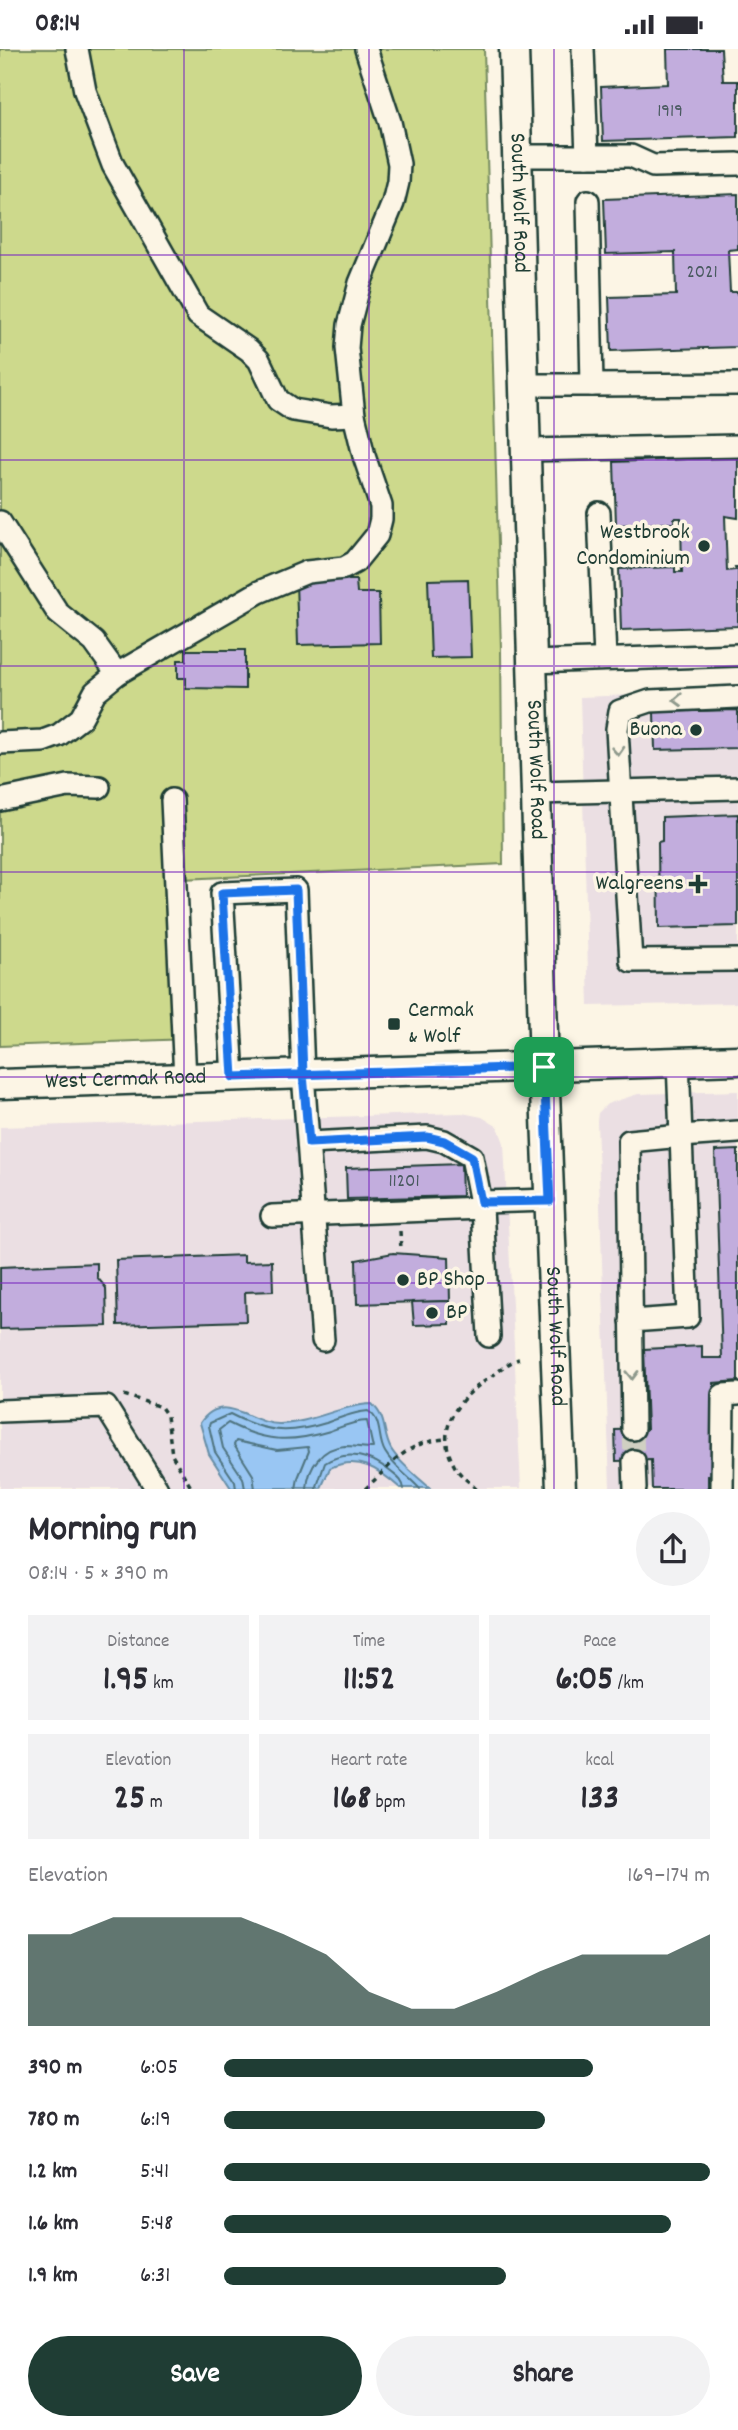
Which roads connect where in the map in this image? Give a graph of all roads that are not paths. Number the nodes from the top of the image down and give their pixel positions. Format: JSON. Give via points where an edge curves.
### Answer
{"nodes":[{"id":1,"x":77,"y":49,"type":"edge"},
{"id":2,"x":366,"y":49,"type":"edge"},
{"id":3,"x":514,"y":49,"type":"edge"},
{"id":4,"x":583,"y":49,"type":"edge"},
{"id":5,"x":517,"y":156,"type":"junction"},
{"id":6,"x":587,"y":156,"type":"junction"},
{"id":7,"x":738,"y":164,"type":"edge"},
{"id":8,"x":588,"y":201,"type":"dead end"},
{"id":9,"x":592,"y":384,"type":"junction"},
{"id":10,"x":738,"y":384,"type":"edge"},
{"id":11,"x":524,"y":385,"type":"junction"},
{"id":12,"x":354,"y":415,"type":"junction"},
{"id":13,"x":738,"y":446,"type":"edge"},
{"id":14,"x":526,"y":450,"type":"junction"},
{"id":15,"x":599,"y":513,"type":"dead end"},
{"id":16,"x":0,"y":522,"type":"edge"},
{"id":17,"x":738,"y":655,"type":"edge"},
{"id":18,"x":605,"y":659,"type":"junction"},
{"id":19,"x":532,"y":662,"type":"junction"},
{"id":20,"x":117,"y":674,"type":"junction"},
{"id":21,"x":738,"y":697,"type":"edge"},
{"id":22,"x":0,"y":743,"type":"edge"},
{"id":23,"x":99,"y":787,"type":"dead end"},
{"id":24,"x":738,"y":788,"type":"edge"},
{"id":25,"x":620,"y":791,"type":"junction"},
{"id":26,"x":536,"y":793,"type":"junction"},
{"id":27,"x":0,"y":800,"type":"edge"},
{"id":28,"x":172,"y":800,"type":"dead end"},
{"id":29,"x":738,"y":960,"type":"edge"},
{"id":30,"x":738,"y":1060,"type":"edge"},
{"id":31,"x":678,"y":1062,"type":"junction"},
{"id":32,"x":544,"y":1067,"type":"junction"},
{"id":33,"x":303,"y":1074,"type":"junction"},
{"id":34,"x":233,"y":1077,"type":"junction"},
{"id":35,"x":185,"y":1079,"type":"junction"},
{"id":36,"x":0,"y":1084,"type":"edge"},
{"id":37,"x":738,"y":1132,"type":"edge"},
{"id":38,"x":681,"y":1136,"type":"junction"},
{"id":39,"x":309,"y":1143,"type":"junction"},
{"id":40,"x":550,"y":1201,"type":"junction"},
{"id":41,"x":481,"y":1205,"type":"junction"},
{"id":42,"x":314,"y":1215,"type":"junction"},
{"id":43,"x":272,"y":1216,"type":"dead end"},
{"id":44,"x":631,"y":1321,"type":"junction"},
{"id":45,"x":489,"y":1336,"type":"dead end"},
{"id":46,"x":323,"y":1340,"type":"dead end"},
{"id":47,"x":738,"y":1394,"type":"edge"},
{"id":48,"x":0,"y":1411,"type":"edge"},
{"id":49,"x":633,"y":1429,"type":"tunnel mouth"},
{"id":50,"x":634,"y":1461,"type":"tunnel mouth"},
{"id":51,"x":157,"y":1489,"type":"edge"},
{"id":52,"x":561,"y":1489,"type":"edge"},
{"id":53,"x":635,"y":1489,"type":"edge"},
{"id":54,"x":722,"y":1489,"type":"edge"}],
"edges":[{"from":1,"to":12,"type":"lane","via":[[85,92],[113,165],[198,314],[259,360],[278,400],[293,410],[331,417]]},
{"from":2,"to":12,"type":"lane","via":[[399,164],[393,203],[364,270],[349,325]]},
{"from":3,"to":5,"type":"main road","name":"South Wolf Road"},
{"from":4,"to":6,"type":"lane"},
{"from":5,"to":6,"type":"lane"},
{"from":5,"to":11,"type":"main road","name":"South Wolf Road"},
{"from":6,"to":7,"type":"lane","via":[[631,156],[653,166]]},
{"from":8,"to":9,"type":"lane"},
{"from":9,"to":10,"type":"lane"},
{"from":9,"to":11,"type":"lane"},
{"from":11,"to":14,"type":"main road","name":"South Wolf Road"},
{"from":12,"to":20,"type":"lane","via":[[381,506],[377,535],[355,562],[344,568],[307,572],[259,592]]},
{"from":13,"to":14,"type":"lane"},
{"from":14,"to":19,"type":"main road","name":"South Wolf Road"},
{"from":15,"to":18,"type":"lane"},
{"from":16,"to":20,"type":"lane","via":[[58,613],[94,642]]},
{"from":17,"to":18,"type":"lane"},
{"from":18,"to":19,"type":"lane"},
{"from":19,"to":26,"type":"main road","name":"South Wolf Road"},
{"from":20,"to":22,"type":"lane","via":[[95,692],[81,718],[59,735],[43,741]]},
{"from":21,"to":25,"type":"lane","one_way":true,"via":[[650,701],[620,711]]},
{"from":23,"to":27,"type":"lane","via":[[68,786]]},
{"from":24,"to":25,"type":"lane"},
{"from":25,"to":26,"type":"lane"},
{"from":25,"to":29,"type":"lane","via":[[631,961]]},
{"from":26,"to":32,"type":"main road","name":"South Wolf Road"},
{"from":28,"to":35,"type":"lane"},
{"from":30,"to":31,"type":"main road","name":"West Cermak Road"},
{"from":31,"to":32,"type":"main road","name":"West Cermak Road"},
{"from":31,"to":38,"type":"lane"},
{"from":32,"to":33,"type":"main road","name":"West Cermak Road"},
{"from":32,"to":40,"type":"main road","name":"South Wolf Road"},
{"from":33,"to":34,"type":"main road","name":"West Cermak Road"},
{"from":33,"to":34,"type":"lane","via":[[296,890],[222,893]]},
{"from":33,"to":39,"type":"lane"},
{"from":34,"to":35,"type":"main road","name":"West Cermak Road"},
{"from":35,"to":36,"type":"main road","name":"West Cermak Road"},
{"from":37,"to":38,"type":"lane"},
{"from":38,"to":44,"type":"lane","via":[[629,1141]]},
{"from":38,"to":44,"type":"lane","via":[[688,1317]]},
{"from":39,"to":41,"type":"lane","via":[[427,1137],[444,1141],[472,1157]]},
{"from":39,"to":42,"type":"lane"},
{"from":40,"to":41,"type":"lane"},
{"from":40,"to":52,"type":"main road","name":"South Wolf Road"},
{"from":41,"to":42,"type":"lane"},
{"from":41,"to":45,"type":"lane"},
{"from":42,"to":43,"type":"lane"},
{"from":42,"to":46,"type":"lane"},
{"from":44,"to":49,"type":"lane","one_way":true},
{"from":47,"to":54,"type":"lane","via":[[723,1395]]},
{"from":48,"to":51,"type":"lane","via":[[106,1407]]},
{"from":50,"to":53,"type":"lane"}]}
